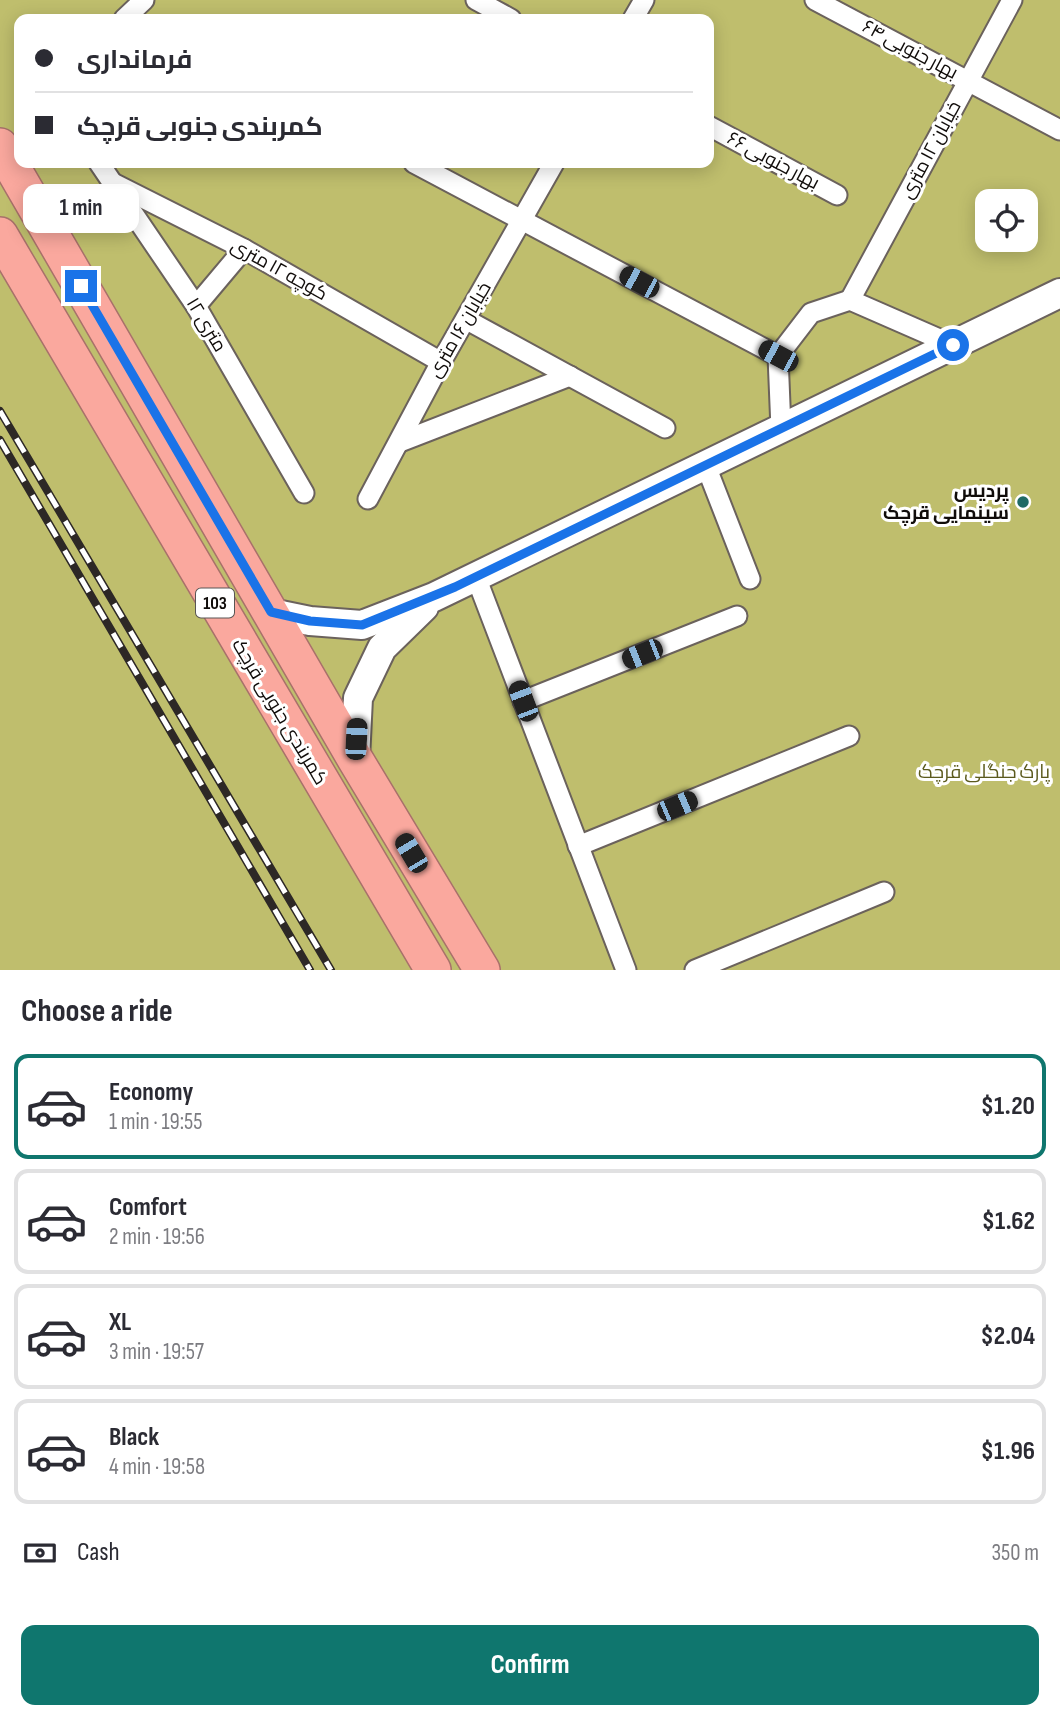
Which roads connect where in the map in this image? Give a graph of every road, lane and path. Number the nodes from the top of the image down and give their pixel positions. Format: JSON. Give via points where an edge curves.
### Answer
{"nodes":[{"id":1,"x":144,"y":0,"type":"edge"},
{"id":2,"x":476,"y":0,"type":"edge"},
{"id":3,"x":816,"y":0,"type":"edge"},
{"id":4,"x":1012,"y":0,"type":"edge"},
{"id":5,"x":133,"y":14,"type":"edge"},
{"id":6,"x":502,"y":14,"type":"edge"},
{"id":7,"x":968,"y":81,"type":"junction"},
{"id":8,"x":714,"y":129,"type":"edge"},
{"id":9,"x":1060,"y":130,"type":"edge"},
{"id":10,"x":0,"y":146,"type":"edge"},
{"id":11,"x":103,"y":168,"type":"edge"},
{"id":12,"x":423,"y":168,"type":"edge"},
{"id":13,"x":551,"y":168,"type":"edge"},
{"id":14,"x":114,"y":184,"type":"junction"},
{"id":15,"x":837,"y":195,"type":"dead end"},
{"id":16,"x":522,"y":220,"type":"junction"},
{"id":17,"x":0,"y":235,"type":"edge"},
{"id":18,"x":244,"y":248,"type":"junction"},
{"id":19,"x":1060,"y":293,"type":"edge"},
{"id":20,"x":850,"y":300,"type":"junction"},
{"id":21,"x":196,"y":306,"type":"junction"},
{"id":22,"x":467,"y":320,"type":"junction"},
{"id":23,"x":953,"y":345,"type":"junction"},
{"id":24,"x":778,"y":356,"type":"junction"},
{"id":25,"x":441,"y":362,"type":"junction"},
{"id":26,"x":570,"y":376,"type":"junction"},
{"id":27,"x":666,"y":428,"type":"dead end"},
{"id":28,"x":780,"y":429,"type":"junction"},
{"id":29,"x":400,"y":442,"type":"junction"},
{"id":30,"x":706,"y":466,"type":"junction"},
{"id":31,"x":304,"y":493,"type":"dead end"},
{"id":32,"x":368,"y":499,"type":"dead end"},
{"id":33,"x":476,"y":577,"type":"junction"},
{"id":34,"x":750,"y":579,"type":"dead end"},
{"id":35,"x":434,"y":597,"type":"junction"},
{"id":36,"x":271,"y":612,"type":"junction"},
{"id":37,"x":737,"y":616,"type":"dead end"},
{"id":38,"x":523,"y":701,"type":"junction"},
{"id":39,"x":849,"y":736,"type":"dead end"},
{"id":40,"x":355,"y":759,"type":"junction"},
{"id":41,"x":578,"y":846,"type":"junction"},
{"id":42,"x":884,"y":892,"type":"dead end"},
{"id":43,"x":433,"y":970,"type":"edge"},
{"id":44,"x":482,"y":970,"type":"edge"},
{"id":45,"x":626,"y":970,"type":"edge"},
{"id":46,"x":695,"y":970,"type":"edge"}],
"edges":[{"from":1,"to":5,"type":"street"},
{"from":2,"to":6,"type":"street"},
{"from":3,"to":7,"type":"street","name":"بهار جنوبی ۶۴"},
{"from":4,"to":7,"type":"street","name":"خیابان ۱۲ متری"},
{"from":7,"to":9,"type":"street","name":"بهار جنوبی ۶۴"},
{"from":7,"to":20,"type":"street","name":"خیابان ۱۲ متری"},
{"from":8,"to":15,"type":"street","name":"بهار جنوبی ۶۶"},
{"from":10,"to":36,"type":"highway","number":"103"},
{"from":11,"to":14,"type":"street","name":"۱۲ متری"},
{"from":12,"to":16,"type":"street"},
{"from":13,"to":16,"type":"street","name":"خیابان ۱۶ متری"},
{"from":14,"to":18,"type":"street","name":"کوچه ۱۲ متری"},
{"from":14,"to":21,"type":"street","name":"۱۲ متری"},
{"from":16,"to":22,"type":"street","name":"خیابان ۱۶ متری"},
{"from":16,"to":24,"type":"street"},
{"from":17,"to":43,"type":"highway","name":"کمربندی جنوبی قرچک","number":"103"},
{"from":18,"to":21,"type":"street"},
{"from":18,"to":25,"type":"street","name":"کوچه ۱۲ متری"},
{"from":19,"to":23,"type":"street"},
{"from":20,"to":23,"type":"street"},
{"from":20,"to":24,"type":"street","via":[[811,313]]},
{"from":21,"to":31,"type":"street","name":"۱۲ متری"},
{"from":22,"to":25,"type":"street","name":"خیابان ۱۶ متری"},
{"from":22,"to":26,"type":"street"},
{"from":23,"to":28,"type":"street"},
{"from":24,"to":28,"type":"street"},
{"from":25,"to":29,"type":"street","name":"خیابان ۱۶ متری"},
{"from":26,"to":27,"type":"street"},
{"from":26,"to":29,"type":"street"},
{"from":28,"to":30,"type":"street"},
{"from":29,"to":32,"type":"street","name":"خیابان ۱۶ متری"},
{"from":30,"to":33,"type":"street"},
{"from":30,"to":34,"type":"street"},
{"from":33,"to":35,"type":"street"},
{"from":33,"to":38,"type":"street"},
{"from":35,"to":36,"type":"street","via":[[362,625]]},
{"from":35,"to":40,"type":"street","via":[[382,648],[358,698]]},
{"from":36,"to":40,"type":"highway","number":"103"},
{"from":37,"to":38,"type":"street"},
{"from":38,"to":41,"type":"street"},
{"from":39,"to":41,"type":"street"},
{"from":40,"to":44,"type":"highway","number":"103"},
{"from":41,"to":45,"type":"street"},
{"from":42,"to":46,"type":"street"}]}
